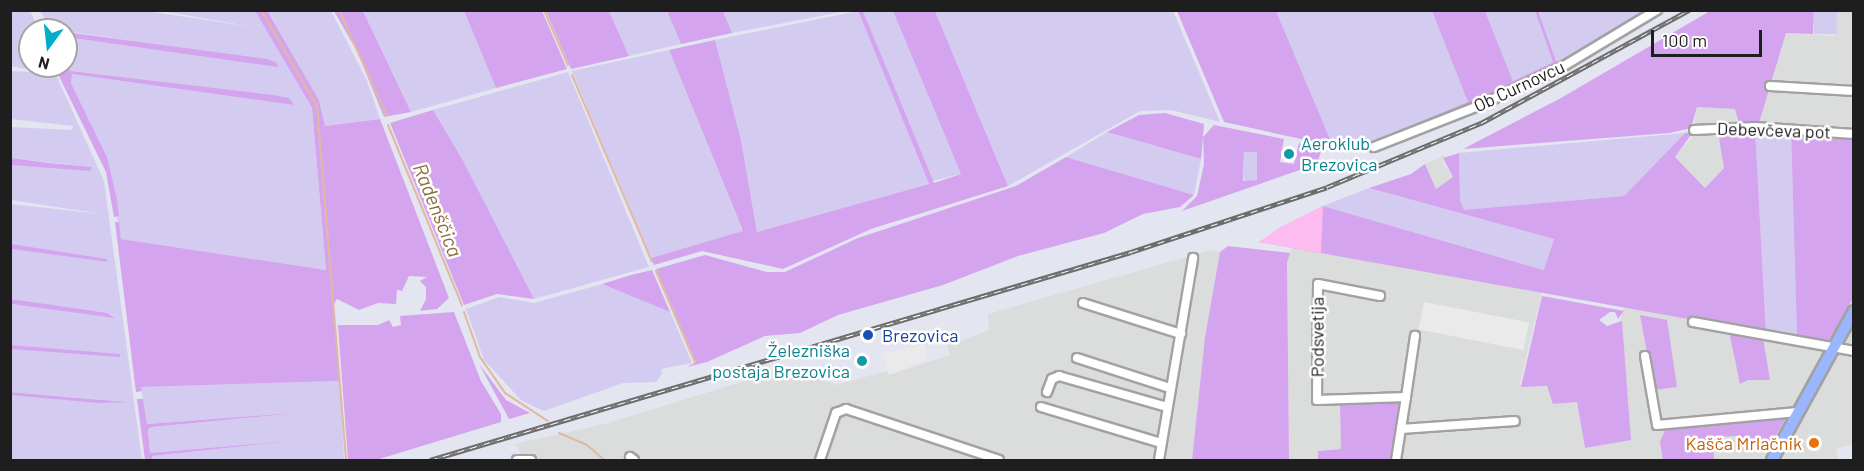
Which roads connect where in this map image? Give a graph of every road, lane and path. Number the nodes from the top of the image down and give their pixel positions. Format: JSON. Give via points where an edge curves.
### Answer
{"nodes":[{"id":1,"x":1657,"y":10,"type":"edge"},
{"id":2,"x":1770,"y":86,"type":"dead end"},
{"id":3,"x":1854,"y":91,"type":"edge"},
{"id":4,"x":1694,"y":130,"type":"dead end"},
{"id":5,"x":1854,"y":134,"type":"edge"},
{"id":6,"x":1374,"y":147,"type":"dead end"},
{"id":7,"x":1193,"y":258,"type":"dead end"},
{"id":8,"x":1380,"y":296,"type":"dead end"},
{"id":9,"x":1083,"y":303,"type":"dead end"},
{"id":10,"x":1854,"y":311,"type":"edge"},
{"id":11,"x":1693,"y":322,"type":"dead end"},
{"id":12,"x":1181,"y":334,"type":"junction"},
{"id":13,"x":1415,"y":336,"type":"dead end"},
{"id":14,"x":1833,"y":347,"type":"junction"},
{"id":15,"x":1854,"y":351,"type":"edge"},
{"id":16,"x":1645,"y":356,"type":"dead end"},
{"id":17,"x":1077,"y":358,"type":"dead end"},
{"id":18,"x":1170,"y":388,"type":"junction"},
{"id":19,"x":1047,"y":392,"type":"dead end"},
{"id":20,"x":1406,"y":397,"type":"junction"},
{"id":21,"x":1041,"y":407,"type":"dead end"},
{"id":22,"x":1167,"y":407,"type":"junction"},
{"id":23,"x":1797,"y":412,"type":"junction"},
{"id":24,"x":1515,"y":421,"type":"dead end"},
{"id":25,"x":1401,"y":429,"type":"junction"},
{"id":26,"x":1161,"y":443,"type":"junction"},
{"id":27,"x":820,"y":460,"type":"edge"},
{"id":28,"x":999,"y":460,"type":"edge"},
{"id":29,"x":1159,"y":460,"type":"edge"},
{"id":30,"x":1396,"y":460,"type":"edge"},
{"id":31,"x":1772,"y":460,"type":"edge"}],
"edges":[{"from":1,"to":6,"type":"street","name":"Ob Curnovcu","via":[[1562,67]]},
{"from":2,"to":3,"type":"street"},
{"from":4,"to":5,"type":"street","name":"Debevčeva pot","via":[[1755,127]]},
{"from":7,"to":12,"type":"street"},
{"from":8,"to":20,"type":"street","name":"Podsvetija","via":[[1318,284],[1317,400]]},
{"from":9,"to":12,"type":"street"},
{"from":10,"to":14,"type":"main road"},
{"from":11,"to":14,"type":"street"},
{"from":12,"to":18,"type":"street"},
{"from":13,"to":20,"type":"street"},
{"from":14,"to":15,"type":"street"},
{"from":14,"to":23,"type":"main road"},
{"from":16,"to":23,"type":"street","via":[[1657,425]]},
{"from":17,"to":18,"type":"street"},
{"from":18,"to":22,"type":"street"},
{"from":19,"to":22,"type":"street","via":[[1052,379],[1059,376]]},
{"from":20,"to":25,"type":"street"},
{"from":21,"to":26,"type":"street"},
{"from":22,"to":26,"type":"street"},
{"from":23,"to":31,"type":"main road"},
{"from":24,"to":25,"type":"street"},
{"from":25,"to":30,"type":"street"},
{"from":26,"to":29,"type":"street"},
{"from":27,"to":28,"type":"street","via":[[837,413],[846,409]]}]}
